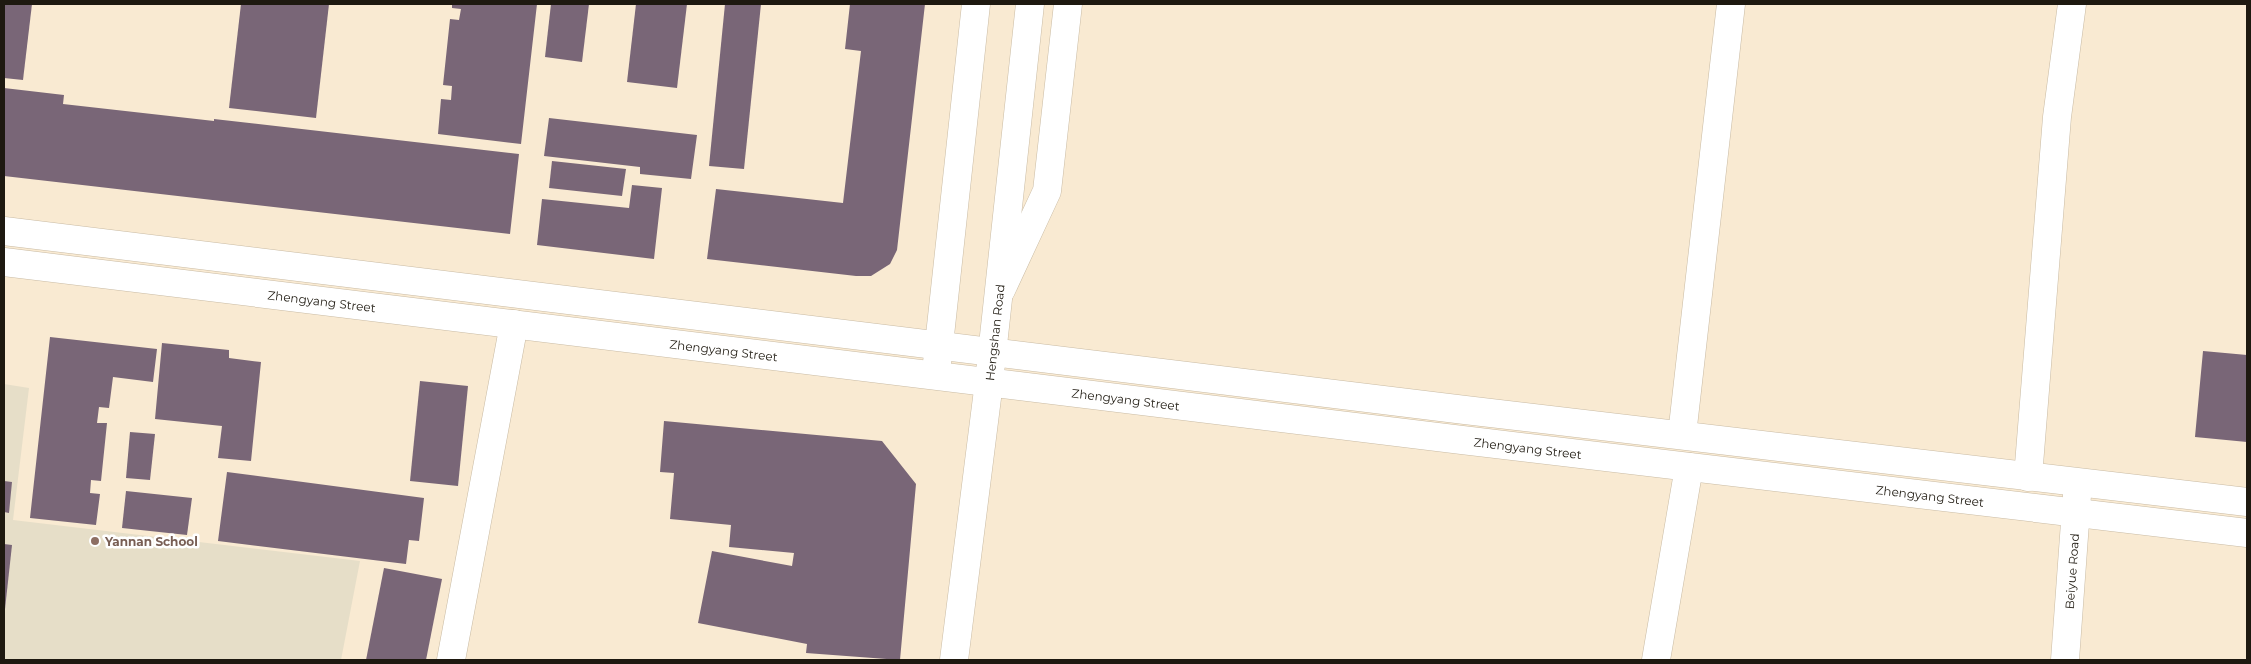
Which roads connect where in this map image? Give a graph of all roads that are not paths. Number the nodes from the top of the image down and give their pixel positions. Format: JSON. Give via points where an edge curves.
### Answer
{"nodes":[{"id":1,"x":976,"y":4,"type":"edge"},
{"id":2,"x":1030,"y":4,"type":"edge"},
{"id":3,"x":1068,"y":4,"type":"edge"},
{"id":4,"x":1731,"y":4,"type":"edge"},
{"id":5,"x":2072,"y":4,"type":"edge"},
{"id":6,"x":4,"y":231,"type":"edge"},
{"id":7,"x":4,"y":262,"type":"edge"},
{"id":8,"x":999,"y":296,"type":"junction"},
{"id":9,"x":514,"y":324,"type":"junction"},
{"id":10,"x":939,"y":346,"type":"junction"},
{"id":11,"x":993,"y":352,"type":"junction"},
{"id":12,"x":936,"y":376,"type":"junction"},
{"id":13,"x":989,"y":382,"type":"junction"},
{"id":14,"x":1682,"y":435,"type":"junction"},
{"id":15,"x":1689,"y":467,"type":"junction"},
{"id":16,"x":2028,"y":477,"type":"junction"},
{"id":17,"x":2078,"y":482,"type":"junction"},
{"id":18,"x":2247,"y":502,"type":"edge"},
{"id":19,"x":2076,"y":513,"type":"junction"},
{"id":20,"x":2247,"y":533,"type":"edge"},
{"id":21,"x":451,"y":660,"type":"edge"},
{"id":22,"x":954,"y":660,"type":"edge"},
{"id":23,"x":1656,"y":660,"type":"edge"},
{"id":24,"x":2066,"y":660,"type":"edge"}],
"edges":[{"from":1,"to":10,"type":"main road"},
{"from":2,"to":8,"type":"main road","name":"Hengshan Road"},
{"from":3,"to":8,"type":"main road","via":[[1047,190]]},
{"from":4,"to":14,"type":"main road"},
{"from":5,"to":16,"type":"main road","via":[[2057,117]]},
{"from":6,"to":10,"type":"main road"},
{"from":7,"to":9,"type":"main road","name":"Zhengyang Street"},
{"from":8,"to":11,"type":"main road","name":"Hengshan Road"},
{"from":9,"to":12,"type":"main road","name":"Zhengyang Street"},
{"from":9,"to":21,"type":"main road"},
{"from":10,"to":11,"type":"main road"},
{"from":10,"to":12,"type":"main road"},
{"from":11,"to":13,"type":"main road","name":"Hengshan Road"},
{"from":11,"to":14,"type":"main road"},
{"from":12,"to":13,"type":"main road","name":"Zhengyang Street"},
{"from":13,"to":15,"type":"main road","name":"Zhengyang Street"},
{"from":13,"to":22,"type":"main road","name":"Hengshan Road"},
{"from":14,"to":16,"type":"main road"},
{"from":15,"to":19,"type":"main road","name":"Zhengyang Street"},
{"from":15,"to":23,"type":"main road"},
{"from":16,"to":17,"type":"main road"},
{"from":17,"to":18,"type":"main road"},
{"from":17,"to":19,"type":"main road","name":"Beiyue Road"},
{"from":19,"to":20,"type":"main road","name":"Zhengyang Street"},
{"from":19,"to":24,"type":"main road","name":"Beiyue Road"}]}
